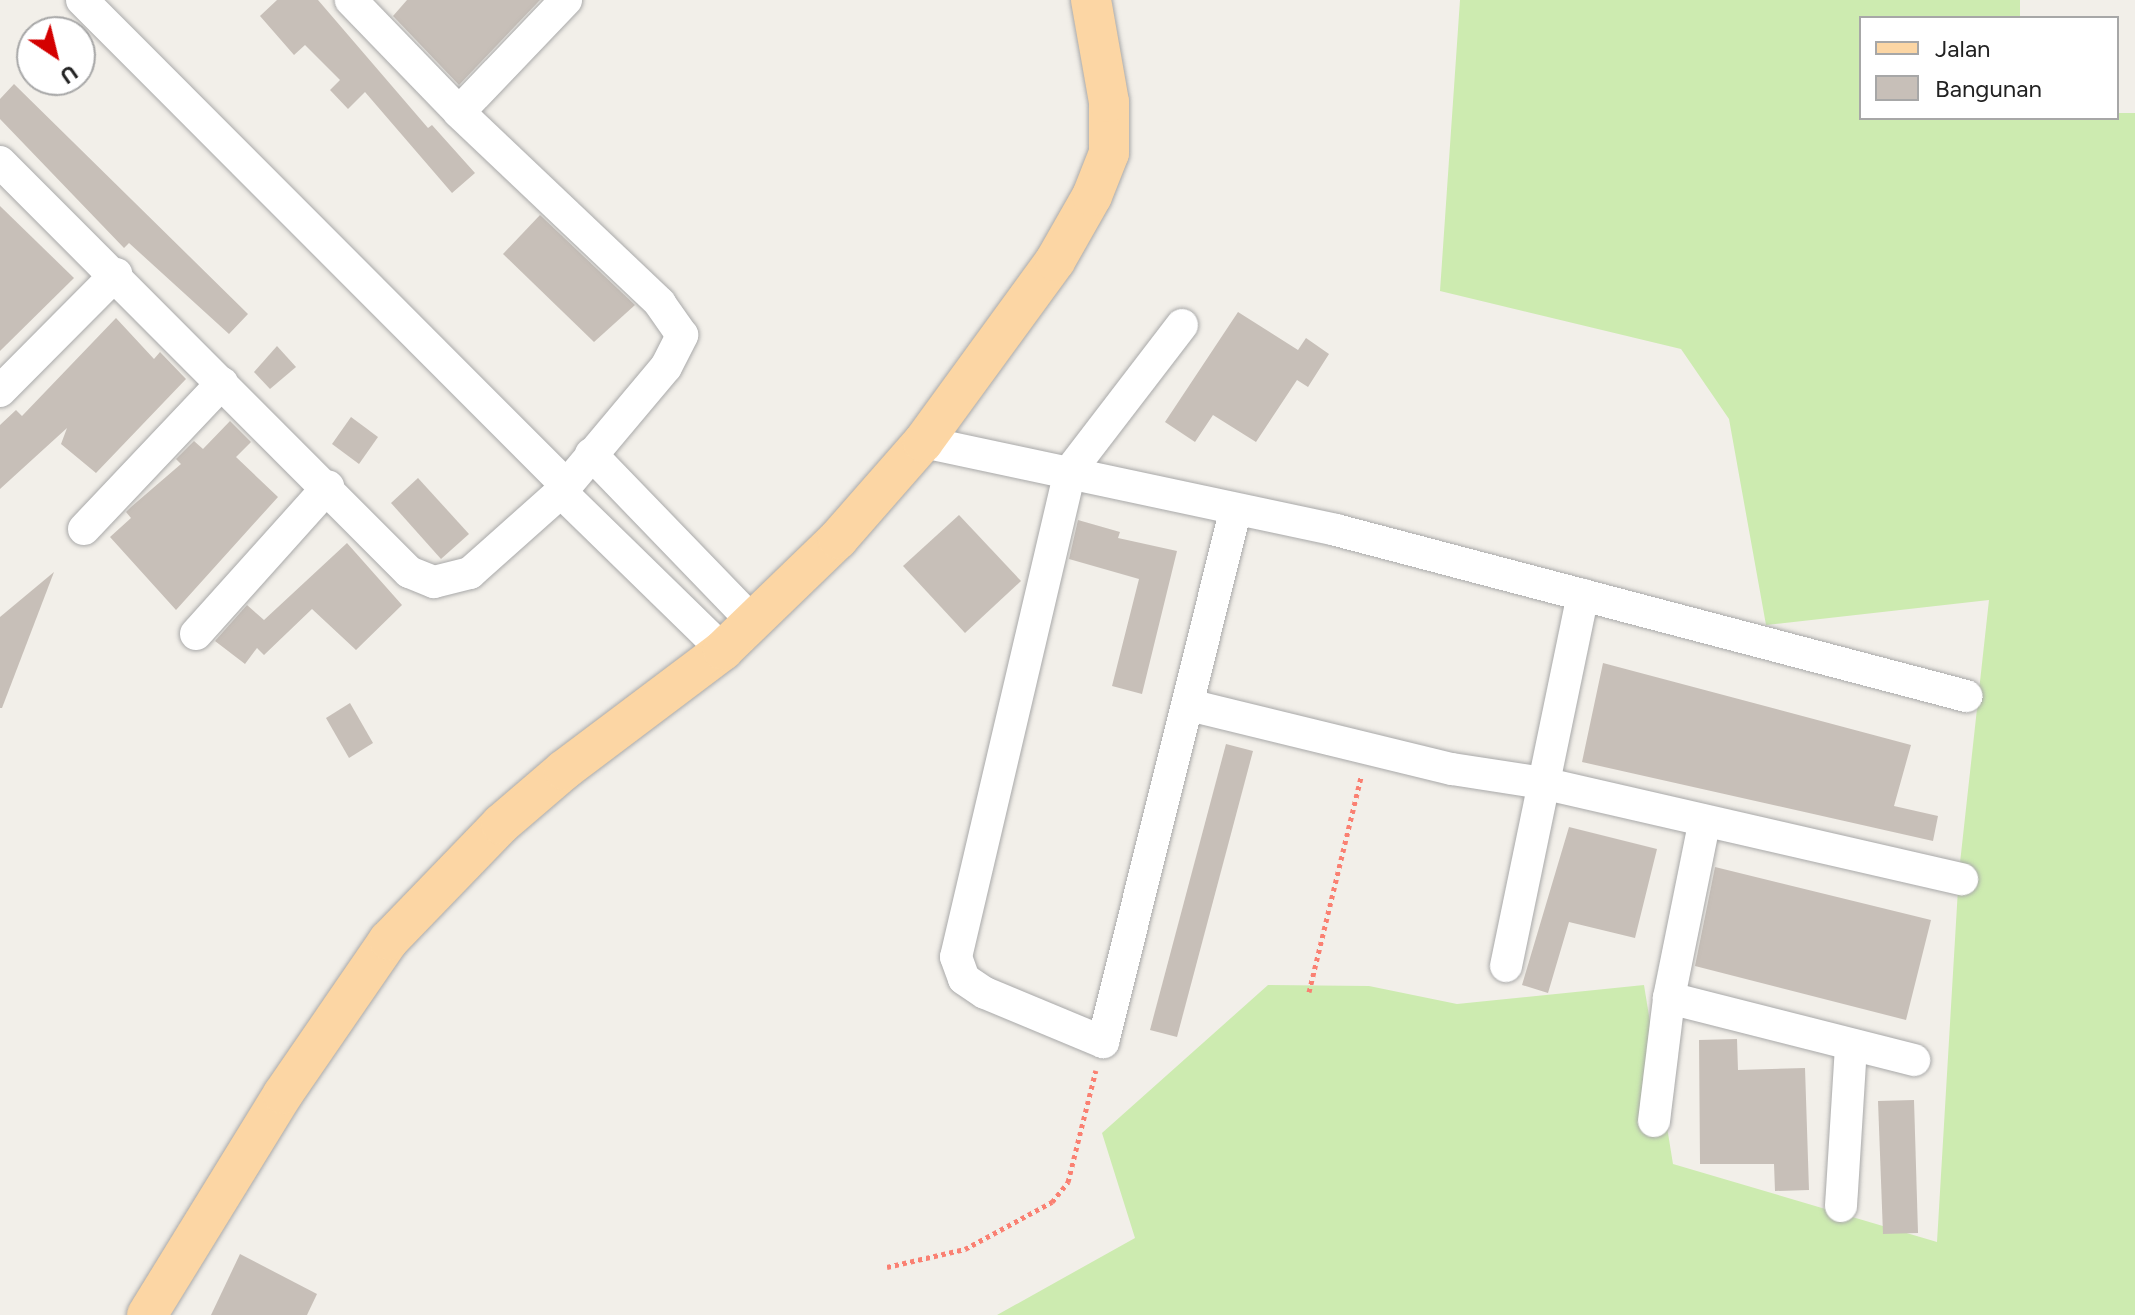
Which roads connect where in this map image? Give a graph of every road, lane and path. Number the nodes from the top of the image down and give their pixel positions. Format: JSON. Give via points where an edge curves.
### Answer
{"nodes":[{"id":1,"x":82,"y":0,"type":"edge"},
{"id":2,"x":566,"y":0,"type":"edge"},
{"id":3,"x":1091,"y":0,"type":"edge"},
{"id":4,"x":358,"y":2,"type":"edge"},
{"id":5,"x":459,"y":112,"type":"junction"},
{"id":6,"x":3,"y":171,"type":"edge"},
{"id":7,"x":116,"y":274,"type":"junction"},
{"id":8,"x":1182,"y":325,"type":"dead end"},
{"id":9,"x":222,"y":383,"type":"junction"},
{"id":10,"x":0,"y":391,"type":"edge"},
{"id":11,"x":923,"y":442,"type":"junction"},
{"id":12,"x":591,"y":454,"type":"junction"},
{"id":13,"x":1070,"y":471,"type":"junction"},
{"id":14,"x":328,"y":487,"type":"junction"},
{"id":15,"x":564,"y":488,"type":"junction"},
{"id":16,"x":1235,"y":512,"type":"junction"},
{"id":17,"x":84,"y":529,"type":"dead end"},
{"id":18,"x":1583,"y":595,"type":"junction"},
{"id":19,"x":754,"y":623,"type":"junction"},
{"id":20,"x":196,"y":634,"type":"dead end"},
{"id":21,"x":723,"y":650,"type":"junction"},
{"id":22,"x":1966,"y":696,"type":"dead end"},
{"id":23,"x":1189,"y":705,"type":"junction"},
{"id":24,"x":1368,"y":749,"type":"junction"},
{"id":25,"x":1542,"y":783,"type":"junction"},
{"id":26,"x":1704,"y":824,"type":"junction"},
{"id":27,"x":1962,"y":879,"type":"dead end"},
{"id":28,"x":1506,"y":966,"type":"dead end"},
{"id":29,"x":1309,"y":992,"type":"dead end"},
{"id":30,"x":1669,"y":998,"type":"junction"},
{"id":31,"x":1103,"y":1042,"type":"junction"},
{"id":32,"x":1851,"y":1045,"type":"junction"},
{"id":33,"x":1914,"y":1060,"type":"dead end"},
{"id":34,"x":1654,"y":1121,"type":"dead end"},
{"id":35,"x":1841,"y":1206,"type":"dead end"},
{"id":36,"x":887,"y":1267,"type":"dead end"},
{"id":37,"x":147,"y":1315,"type":"edge"}],
"edges":[{"from":1,"to":15,"type":"street"},
{"from":2,"to":5,"type":"street"},
{"from":3,"to":11,"type":"main road","via":[[1109,102],[1109,153],[1055,261]]},
{"from":4,"to":5,"type":"street"},
{"from":5,"to":12,"type":"street","via":[[660,303],[682,335],[666,367]]},
{"from":6,"to":7,"type":"street"},
{"from":7,"to":9,"type":"street"},
{"from":7,"to":10,"type":"street"},
{"from":8,"to":13,"type":"street"},
{"from":9,"to":14,"type":"street"},
{"from":9,"to":17,"type":"street"},
{"from":11,"to":13,"type":"street"},
{"from":11,"to":19,"type":"main road","via":[[838,539]]},
{"from":12,"to":15,"type":"street"},
{"from":12,"to":19,"type":"street"},
{"from":13,"to":16,"type":"street"},
{"from":13,"to":31,"type":"street","via":[[956,957],[964,979],[985,993]]},
{"from":14,"to":15,"type":"street","via":[[409,572],[434,582],[470,573]]},
{"from":14,"to":20,"type":"street"},
{"from":15,"to":21,"type":"street"},
{"from":16,"to":18,"type":"street","via":[[1336,530]]},
{"from":16,"to":23,"type":"street"},
{"from":18,"to":22,"type":"street"},
{"from":18,"to":25,"type":"street"},
{"from":19,"to":21,"type":"main road"},
{"from":21,"to":37,"type":"main road","via":[[511,815],[389,940],[283,1094]]},
{"from":23,"to":24,"type":"street"},
{"from":23,"to":31,"type":"street"},
{"from":24,"to":25,"type":"street"},
{"from":24,"to":29,"type":"path"},
{"from":25,"to":26,"type":"street"},
{"from":25,"to":28,"type":"street"},
{"from":26,"to":27,"type":"street"},
{"from":26,"to":30,"type":"street"},
{"from":30,"to":32,"type":"street"},
{"from":30,"to":34,"type":"street"},
{"from":31,"to":36,"type":"path","via":[[1068,1182],[1052,1202],[965,1249]]},
{"from":32,"to":33,"type":"street"},
{"from":32,"to":35,"type":"street"}]}
